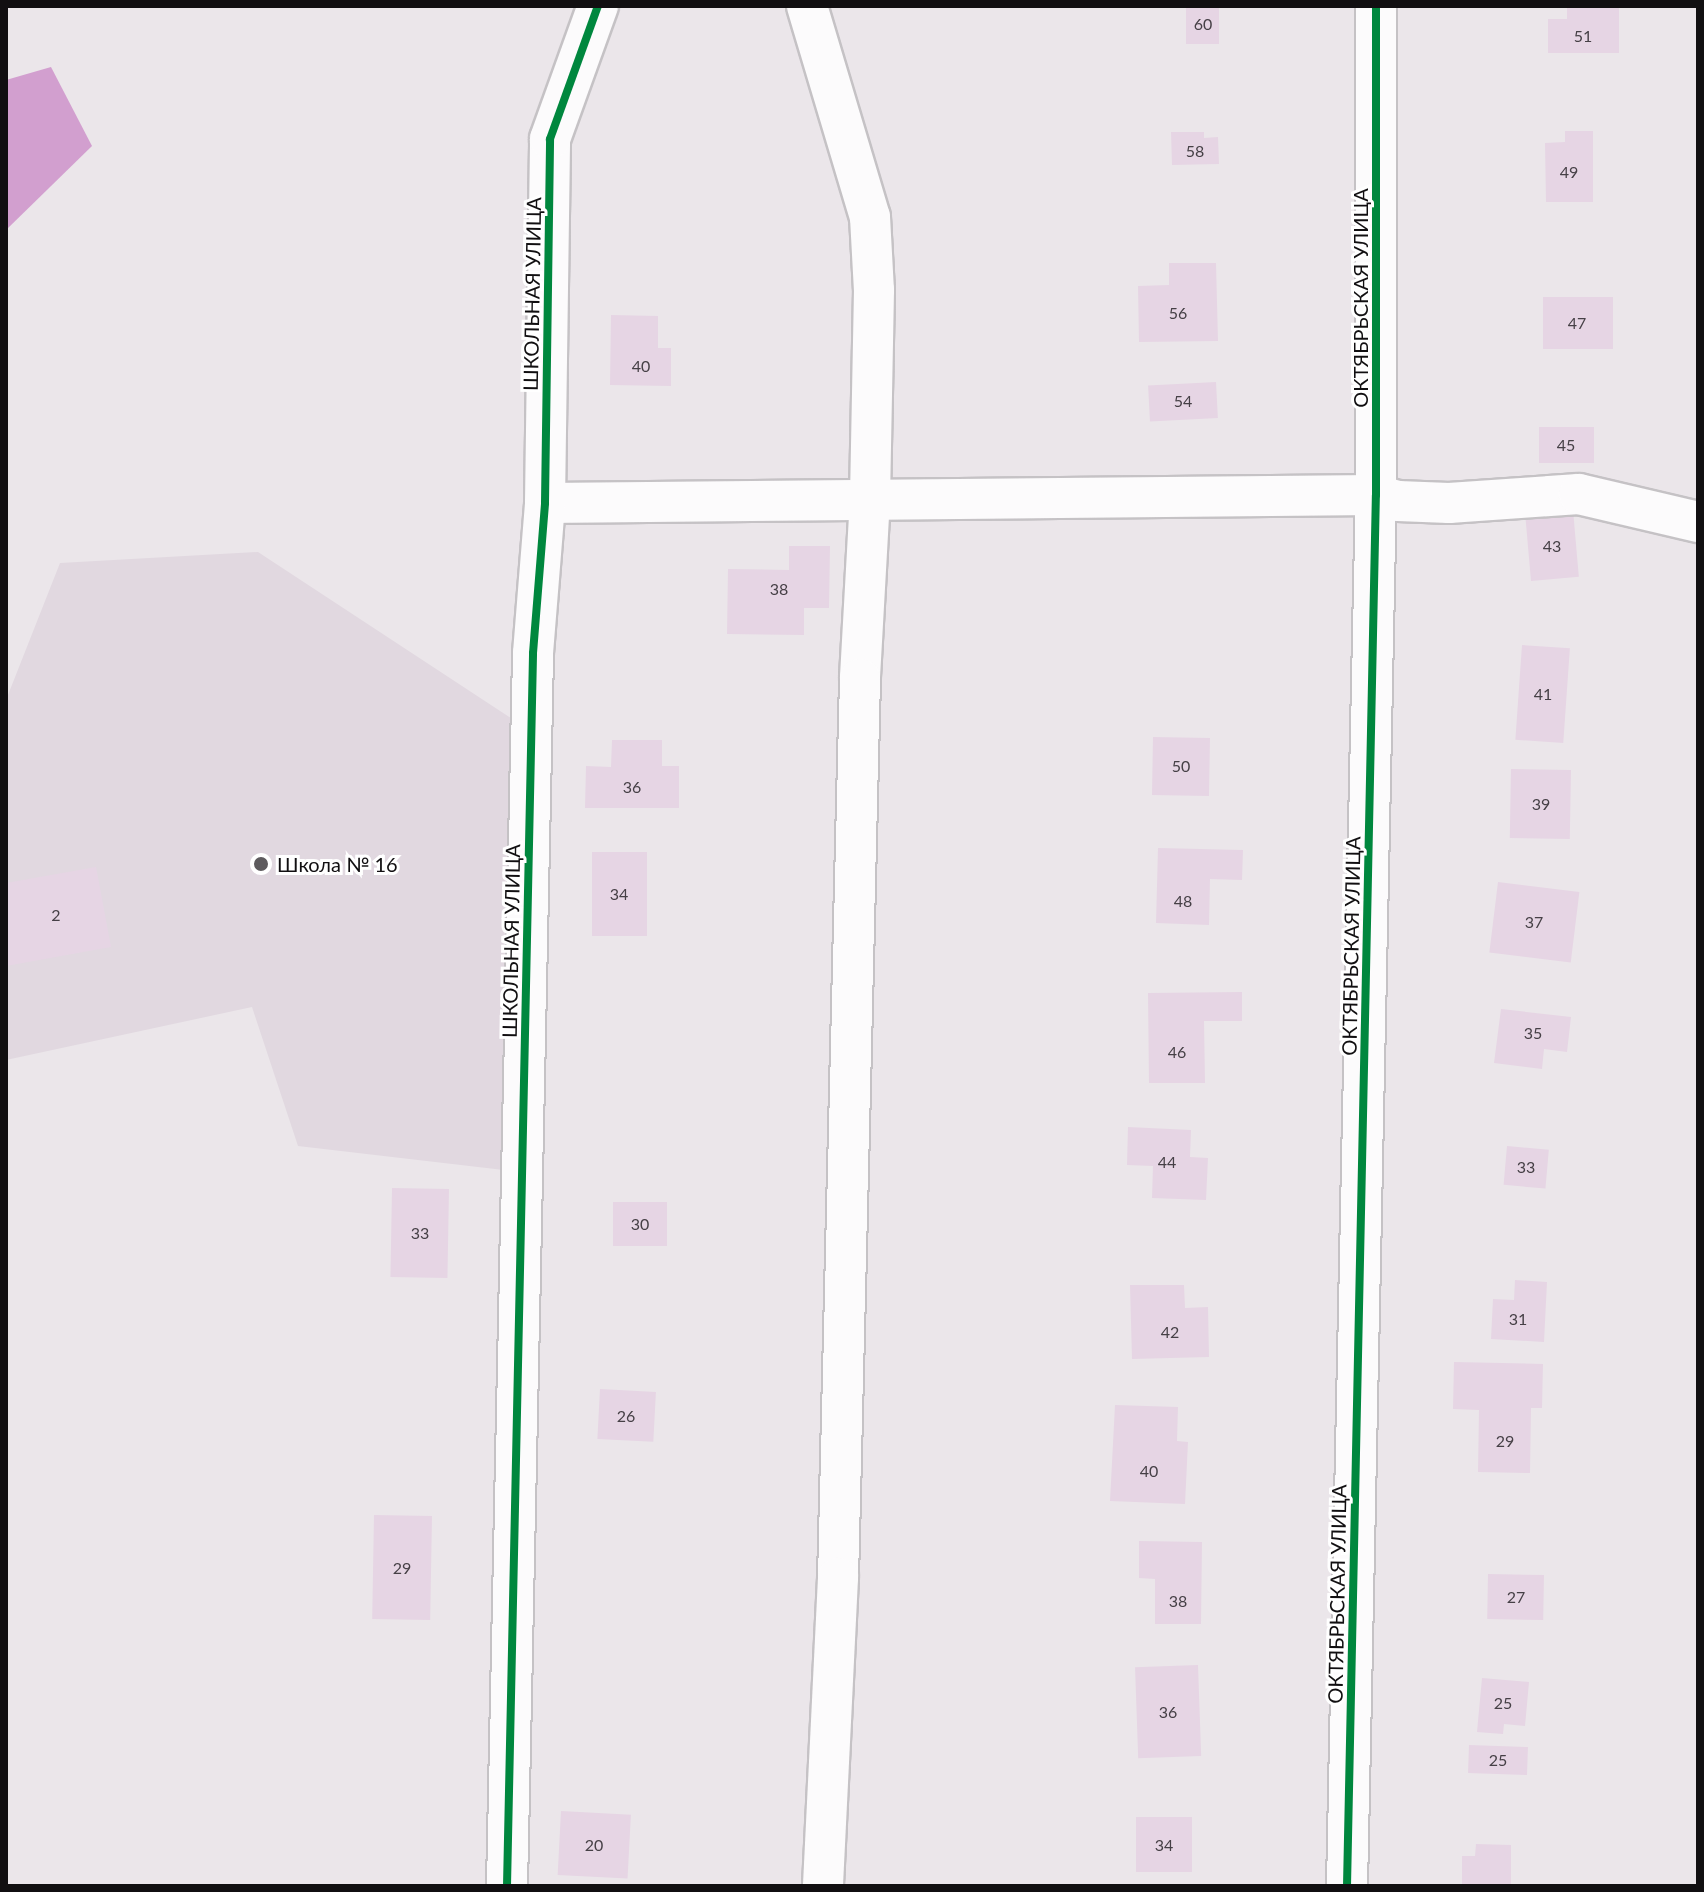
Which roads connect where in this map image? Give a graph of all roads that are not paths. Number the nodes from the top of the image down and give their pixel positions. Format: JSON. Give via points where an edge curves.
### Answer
{"nodes":[{"id":1,"x":598,"y":6,"type":"edge"},
{"id":2,"x":807,"y":6,"type":"edge"},
{"id":3,"x":1376,"y":6,"type":"edge"},
{"id":4,"x":1376,"y":495,"type":"junction"},
{"id":5,"x":870,"y":498,"type":"junction"},
{"id":6,"x":545,"y":503,"type":"junction"},
{"id":7,"x":1698,"y":522,"type":"edge"},
{"id":8,"x":507,"y":1886,"type":"edge"},
{"id":9,"x":823,"y":1886,"type":"edge"},
{"id":10,"x":1347,"y":1886,"type":"edge"}],
"edges":[{"from":1,"to":6,"type":"street","name":"ШКОЛЬНАЯ УЛИЦА","via":[[550,139]]},
{"from":2,"to":5,"type":"street","via":[[870,217]]},
{"from":3,"to":4,"type":"street","name":"ОКТЯБРЬСКАЯ УЛИЦА"},
{"from":4,"to":5,"type":"street"},
{"from":4,"to":7,"type":"street","via":[[1449,503],[1579,494]]},
{"from":4,"to":10,"type":"street","name":"ОКТЯБРЬСКАЯ УЛИЦА"},
{"from":5,"to":6,"type":"street"},
{"from":5,"to":9,"type":"street","via":[[860,679],[838,1578]]},
{"from":6,"to":8,"type":"street","name":"ШКОЛЬНАЯ УЛИЦА","via":[[533,653]]}]}
